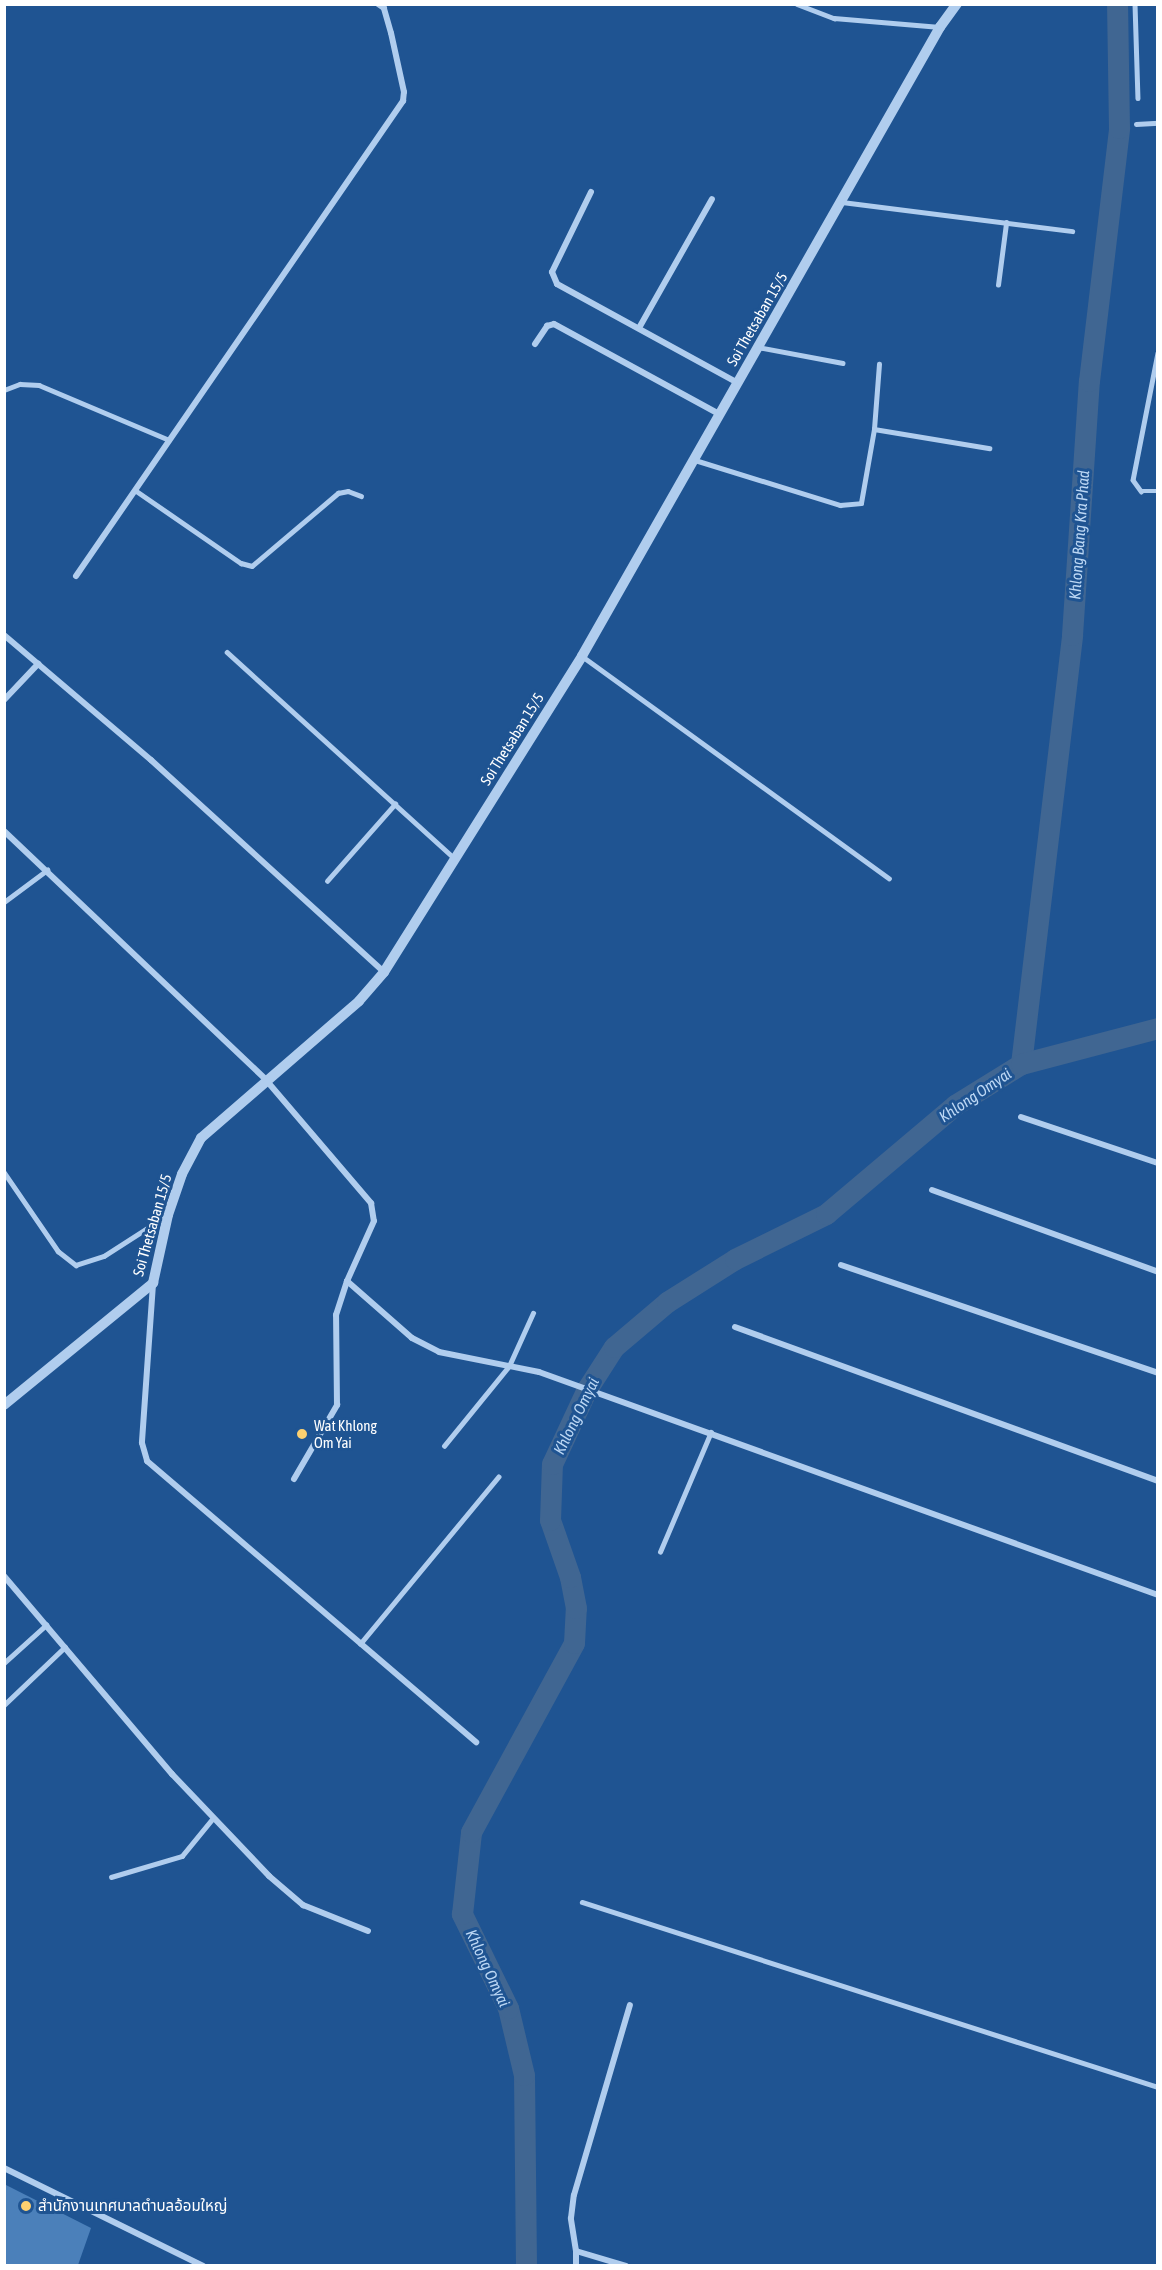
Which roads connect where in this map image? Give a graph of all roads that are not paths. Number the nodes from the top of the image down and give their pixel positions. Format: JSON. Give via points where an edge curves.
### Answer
{"nodes":[{"id":1,"x":378,"y":4,"type":"edge"},
{"id":2,"x":797,"y":4,"type":"edge"},
{"id":3,"x":957,"y":4,"type":"edge"},
{"id":4,"x":1135,"y":4,"type":"edge"},
{"id":5,"x":940,"y":27,"type":"junction"},
{"id":6,"x":1138,"y":98,"type":"dead end"},
{"id":7,"x":1158,"y":123,"type":"edge"},
{"id":8,"x":1136,"y":124,"type":"dead end"},
{"id":9,"x":591,"y":192,"type":"dead end"},
{"id":10,"x":712,"y":199,"type":"dead end"},
{"id":11,"x":842,"y":202,"type":"junction"},
{"id":12,"x":1006,"y":223,"type":"junction"},
{"id":13,"x":1071,"y":231,"type":"dead end"},
{"id":14,"x":998,"y":285,"type":"dead end"},
{"id":15,"x":639,"y":328,"type":"junction"},
{"id":16,"x":535,"y":344,"type":"dead end"},
{"id":17,"x":758,"y":347,"type":"junction"},
{"id":18,"x":1158,"y":353,"type":"edge"},
{"id":19,"x":843,"y":363,"type":"dead end"},
{"id":20,"x":879,"y":364,"type":"dead end"},
{"id":21,"x":738,"y":383,"type":"junction"},
{"id":22,"x":4,"y":390,"type":"edge"},
{"id":23,"x":719,"y":414,"type":"junction"},
{"id":24,"x":874,"y":429,"type":"junction"},
{"id":25,"x":169,"y":440,"type":"junction"},
{"id":26,"x":989,"y":448,"type":"dead end"},
{"id":27,"x":695,"y":460,"type":"junction"},
{"id":28,"x":135,"y":490,"type":"junction"},
{"id":29,"x":1158,"y":491,"type":"edge"},
{"id":30,"x":361,"y":496,"type":"dead end"},
{"id":31,"x":76,"y":576,"type":"dead end"},
{"id":32,"x":4,"y":635,"type":"edge"},
{"id":33,"x":227,"y":652,"type":"dead end"},
{"id":34,"x":582,"y":656,"type":"junction"},
{"id":35,"x":38,"y":664,"type":"junction"},
{"id":36,"x":4,"y":700,"type":"edge"},
{"id":37,"x":395,"y":804,"type":"junction"},
{"id":38,"x":4,"y":831,"type":"edge"},
{"id":39,"x":454,"y":859,"type":"junction"},
{"id":40,"x":47,"y":870,"type":"junction"},
{"id":41,"x":890,"y":878,"type":"dead end"},
{"id":42,"x":327,"y":881,"type":"dead end"},
{"id":43,"x":4,"y":903,"type":"edge"},
{"id":44,"x":384,"y":972,"type":"junction"},
{"id":45,"x":266,"y":1080,"type":"junction"},
{"id":46,"x":1021,"y":1117,"type":"dead end"},
{"id":47,"x":1158,"y":1163,"type":"edge"},
{"id":48,"x":4,"y":1173,"type":"edge"},
{"id":49,"x":932,"y":1190,"type":"dead end"},
{"id":50,"x":168,"y":1215,"type":"junction"},
{"id":51,"x":841,"y":1265,"type":"dead end"},
{"id":52,"x":1158,"y":1272,"type":"edge"},
{"id":53,"x":347,"y":1281,"type":"junction"},
{"id":54,"x":153,"y":1283,"type":"junction"},
{"id":55,"x":533,"y":1313,"type":"dead end"},
{"id":56,"x":735,"y":1327,"type":"dead end"},
{"id":57,"x":509,"y":1366,"type":"junction"},
{"id":58,"x":1158,"y":1373,"type":"edge"},
{"id":59,"x":4,"y":1405,"type":"edge"},
{"id":60,"x":711,"y":1432,"type":"junction"},
{"id":61,"x":444,"y":1446,"type":"dead end"},
{"id":62,"x":498,"y":1478,"type":"dead end"},
{"id":63,"x":294,"y":1479,"type":"dead end"},
{"id":64,"x":1158,"y":1481,"type":"edge"},
{"id":65,"x":660,"y":1552,"type":"dead end"},
{"id":66,"x":4,"y":1576,"type":"edge"},
{"id":67,"x":1158,"y":1595,"type":"edge"},
{"id":68,"x":46,"y":1624,"type":"junction"},
{"id":69,"x":360,"y":1644,"type":"junction"},
{"id":70,"x":64,"y":1647,"type":"junction"},
{"id":71,"x":4,"y":1663,"type":"edge"},
{"id":72,"x":4,"y":1705,"type":"edge"},
{"id":73,"x":476,"y":1742,"type":"dead end"},
{"id":74,"x":213,"y":1818,"type":"junction"},
{"id":75,"x":111,"y":1877,"type":"dead end"},
{"id":76,"x":582,"y":1902,"type":"dead end"},
{"id":77,"x":368,"y":1931,"type":"dead end"},
{"id":78,"x":630,"y":2005,"type":"dead end"},
{"id":79,"x":1158,"y":2086,"type":"edge"},
{"id":80,"x":4,"y":2168,"type":"edge"},
{"id":81,"x":576,"y":2251,"type":"junction"},
{"id":82,"x":202,"y":2265,"type":"edge"},
{"id":83,"x":576,"y":2265,"type":"edge"},
{"id":84,"x":626,"y":2265,"type":"edge"}],
"edges":[{"from":1,"to":25,"type":"street","via":[[384,8],[391,33],[403,101]]},
{"from":2,"to":5,"type":"lane","via":[[834,18]]},
{"from":3,"to":5,"type":"street","name":"Soi Thetsaban 15/5"},
{"from":4,"to":6,"type":"lane"},
{"from":5,"to":11,"type":"street","name":"Soi Thetsaban 15/5"},
{"from":7,"to":8,"type":"lane"},
{"from":9,"to":15,"type":"street","via":[[552,273],[557,284]]},
{"from":10,"to":15,"type":"street"},
{"from":11,"to":12,"type":"lane"},
{"from":11,"to":17,"type":"street","name":"Soi Thetsaban 15/5"},
{"from":12,"to":13,"type":"lane"},
{"from":12,"to":14,"type":"lane"},
{"from":15,"to":21,"type":"street"},
{"from":16,"to":23,"type":"street","via":[[547,326],[554,324]]},
{"from":17,"to":19,"type":"lane"},
{"from":17,"to":21,"type":"street","name":"Soi Thetsaban 15/5"},
{"from":18,"to":29,"type":"lane","via":[[1133,480],[1141,491]]},
{"from":20,"to":24,"type":"lane"},
{"from":21,"to":23,"type":"street","name":"Soi Thetsaban 15/5"},
{"from":22,"to":25,"type":"lane","via":[[20,384],[39,385]]},
{"from":23,"to":27,"type":"street","name":"Soi Thetsaban 15/5"},
{"from":24,"to":26,"type":"lane"},
{"from":24,"to":27,"type":"lane","via":[[861,503],[856,505],[840,505]]},
{"from":25,"to":28,"type":"street"},
{"from":27,"to":34,"type":"street","name":"Soi Thetsaban 15/5"},
{"from":28,"to":30,"type":"lane","via":[[241,563],[252,566],[338,493],[348,491]]},
{"from":28,"to":31,"type":"street"},
{"from":32,"to":35,"type":"street"},
{"from":33,"to":37,"type":"lane"},
{"from":34,"to":39,"type":"street","name":"Soi Thetsaban 15/5"},
{"from":34,"to":41,"type":"lane"},
{"from":35,"to":36,"type":"street"},
{"from":35,"to":44,"type":"street"},
{"from":37,"to":39,"type":"lane"},
{"from":37,"to":42,"type":"lane"},
{"from":38,"to":40,"type":"street"},
{"from":39,"to":44,"type":"street","name":"Soi Thetsaban 15/5"},
{"from":40,"to":43,"type":"lane"},
{"from":40,"to":45,"type":"street"},
{"from":44,"to":45,"type":"street","name":"Soi Thetsaban 15/5","via":[[359,1001]]},
{"from":45,"to":50,"type":"street","name":"Soi Thetsaban 15/5","via":[[201,1138]]},
{"from":45,"to":53,"type":"street","via":[[371,1203],[374,1221]]},
{"from":46,"to":47,"type":"street"},
{"from":48,"to":50,"type":"lane","via":[[58,1251],[76,1265],[104,1256]]},
{"from":49,"to":52,"type":"street"},
{"from":50,"to":54,"type":"street","name":"Soi Thetsaban 15/5"},
{"from":51,"to":58,"type":"street"},
{"from":53,"to":57,"type":"street","via":[[421,1342],[439,1352]]},
{"from":53,"to":63,"type":"street","via":[[336,1315],[337,1405]]},
{"from":54,"to":59,"type":"street","name":"Soi Thetsaban 15/5"},
{"from":54,"to":69,"type":"street","via":[[142,1443],[147,1461]]},
{"from":55,"to":57,"type":"lane"},
{"from":56,"to":64,"type":"street"},
{"from":57,"to":60,"type":"street"},
{"from":57,"to":61,"type":"lane"},
{"from":60,"to":65,"type":"lane"},
{"from":60,"to":67,"type":"street"},
{"from":62,"to":69,"type":"lane"},
{"from":66,"to":68,"type":"street"},
{"from":68,"to":70,"type":"street"},
{"from":68,"to":71,"type":"lane"},
{"from":69,"to":73,"type":"street"},
{"from":70,"to":72,"type":"lane"},
{"from":70,"to":74,"type":"street"},
{"from":74,"to":75,"type":"lane","via":[[182,1856]]},
{"from":74,"to":77,"type":"street","via":[[303,1905]]},
{"from":76,"to":79,"type":"lane"},
{"from":78,"to":81,"type":"street","via":[[574,2195],[571,2218]]},
{"from":80,"to":82,"type":"street"},
{"from":81,"to":83,"type":"street"},
{"from":81,"to":84,"type":"street"}]}
